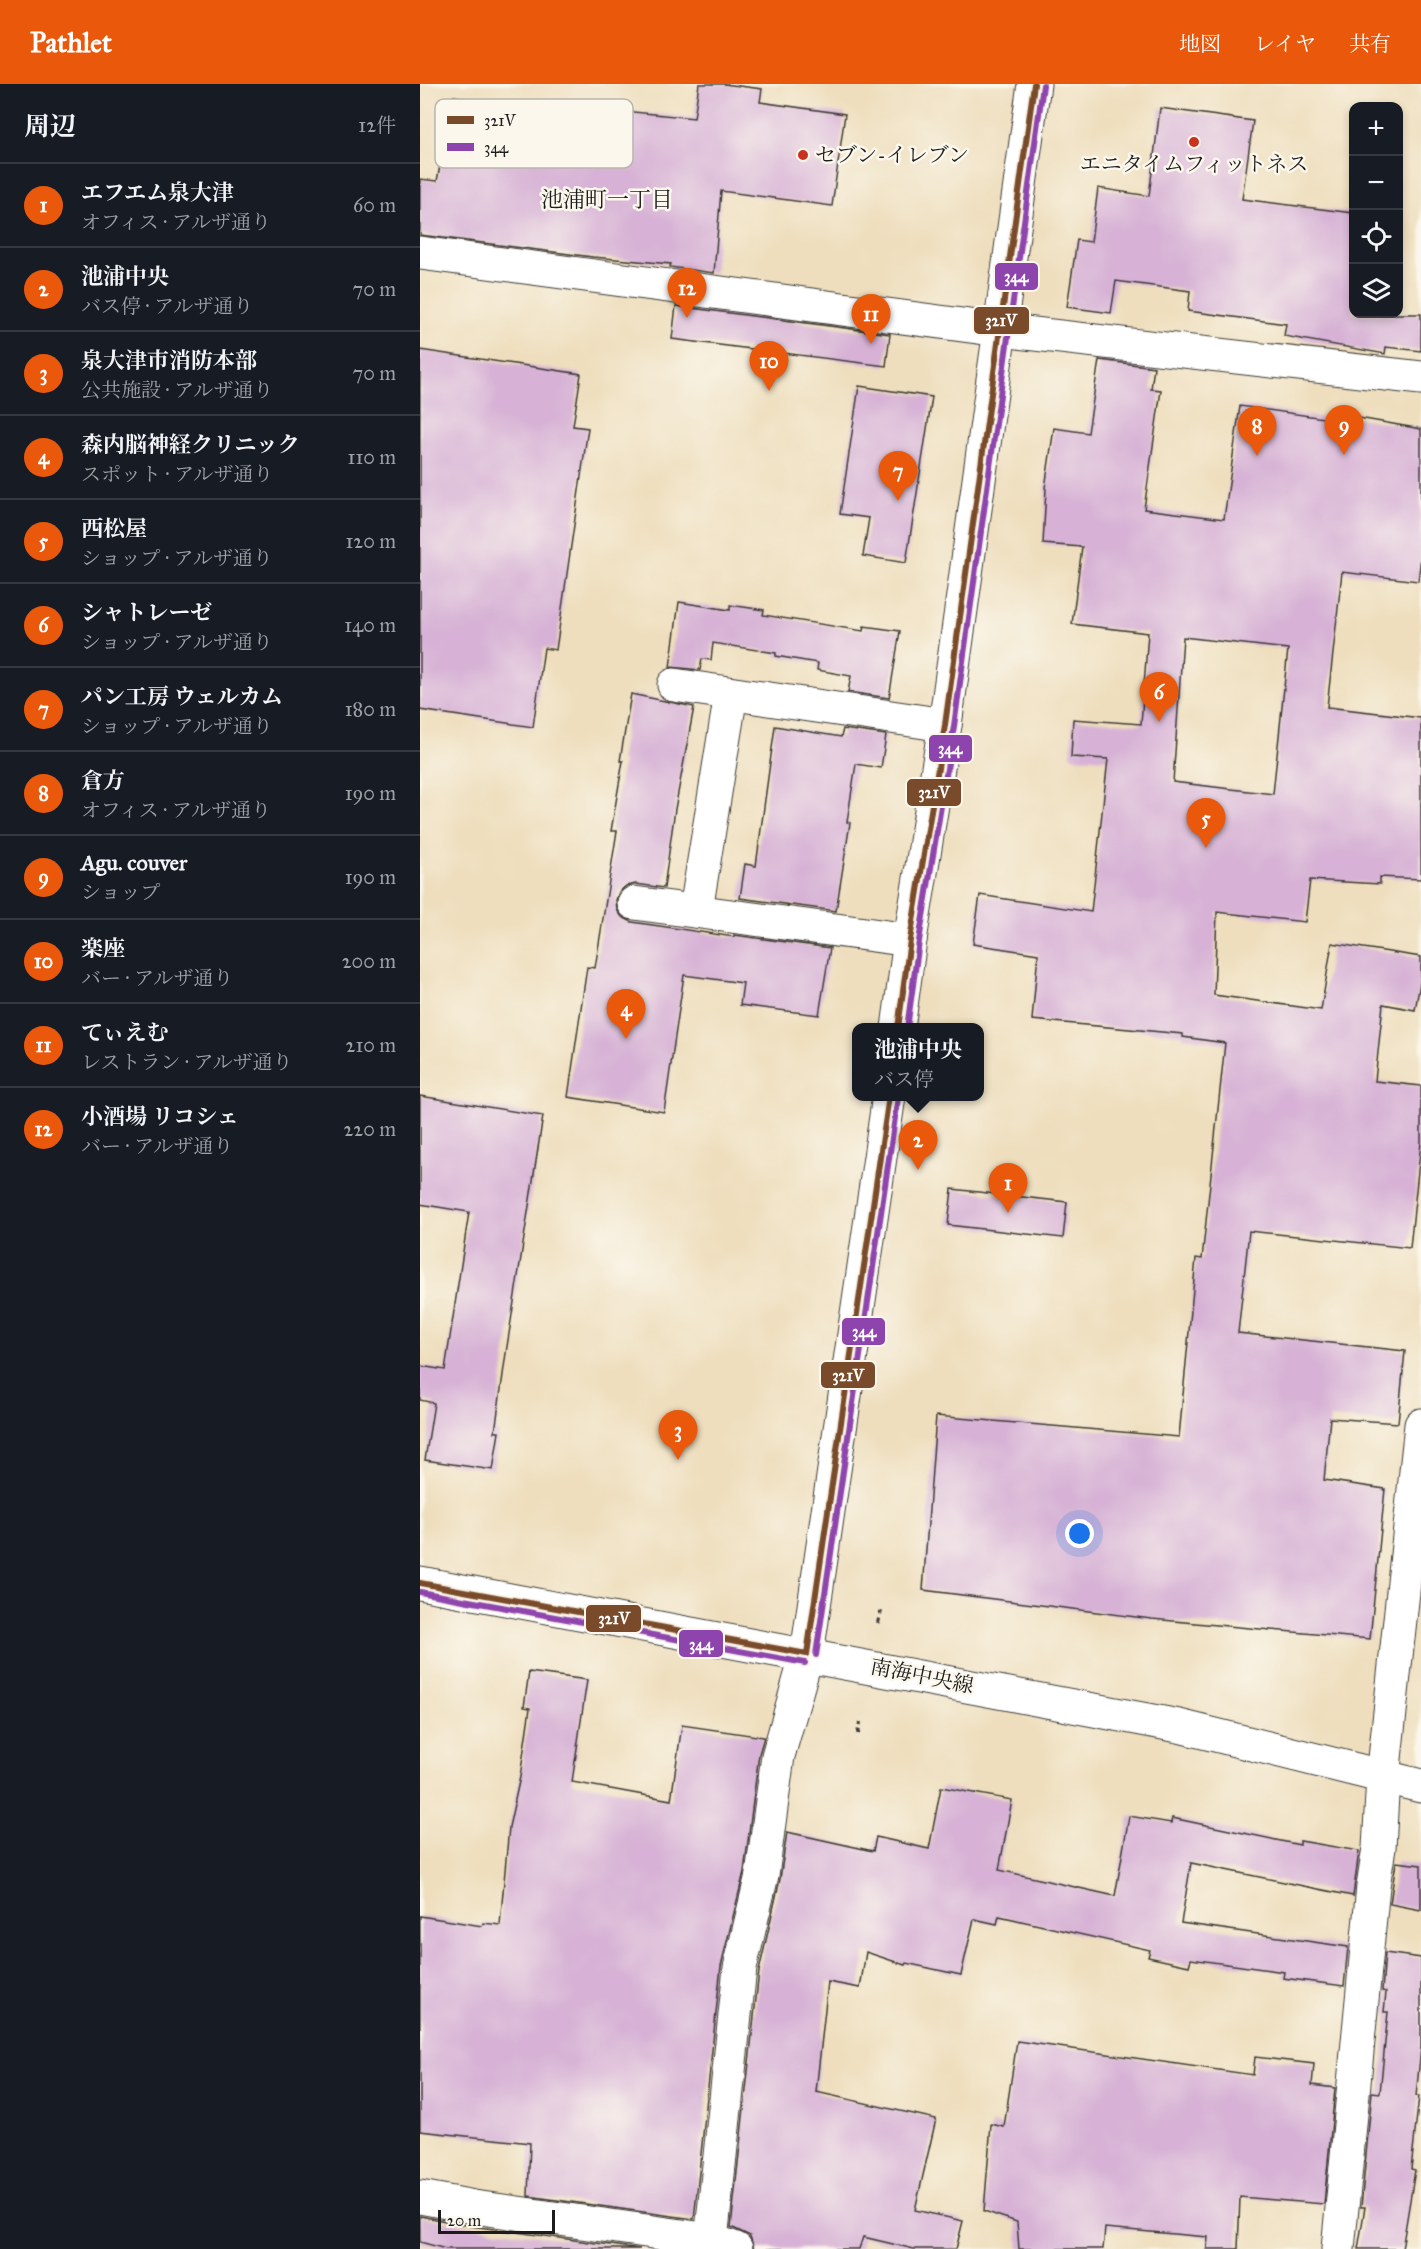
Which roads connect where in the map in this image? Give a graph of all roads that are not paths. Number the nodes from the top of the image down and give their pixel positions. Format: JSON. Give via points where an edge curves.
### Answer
{"nodes":[{"id":1,"x":1034,"y":84,"type":"edge"},
{"id":2,"x":420,"y":253,"type":"edge"},
{"id":3,"x":1000,"y":330,"type":"junction"},
{"id":4,"x":1421,"y":378,"type":"edge"},
{"id":5,"x":674,"y":684,"type":"dead end"},
{"id":6,"x":731,"y":694,"type":"junction"},
{"id":7,"x":945,"y":725,"type":"junction"},
{"id":8,"x":634,"y":903,"type":"dead end"},
{"id":9,"x":696,"y":910,"type":"junction"},
{"id":10,"x":910,"y":940,"type":"junction"},
{"id":11,"x":899,"y":1023,"type":"edge"},
{"id":12,"x":888,"y":1101,"type":"edge"},
{"id":13,"x":1421,"y":1425,"type":"edge"},
{"id":14,"x":420,"y":1583,"type":"edge"},
{"id":15,"x":807,"y":1654,"type":"junction"},
{"id":16,"x":1383,"y":1777,"type":"junction"},
{"id":17,"x":1421,"y":1786,"type":"edge"},
{"id":18,"x":420,"y":2196,"type":"edge"},
{"id":19,"x":719,"y":2246,"type":"edge"},
{"id":20,"x":1338,"y":2249,"type":"edge"}],
"edges":[{"from":1,"to":3,"type":"street"},
{"from":2,"to":3,"type":"street"},
{"from":3,"to":4,"type":"street"},
{"from":3,"to":7,"type":"street"},
{"from":5,"to":6,"type":"street"},
{"from":6,"to":7,"type":"street"},
{"from":6,"to":9,"type":"street"},
{"from":7,"to":10,"type":"street"},
{"from":8,"to":9,"type":"street"},
{"from":9,"to":10,"type":"street"},
{"from":10,"to":11,"type":"street"},
{"from":12,"to":15,"type":"street"},
{"from":13,"to":16,"type":"street"},
{"from":14,"to":15,"type":"street","name":"南海中央線"},
{"from":15,"to":16,"type":"street","name":"南海中央線","via":[[1179,1726]]},
{"from":15,"to":19,"type":"street","via":[[778,1756],[762,1875],[740,1968]]},
{"from":16,"to":17,"type":"street","name":"南海中央線"},
{"from":16,"to":20,"type":"street"},
{"from":18,"to":19,"type":"street"}]}
